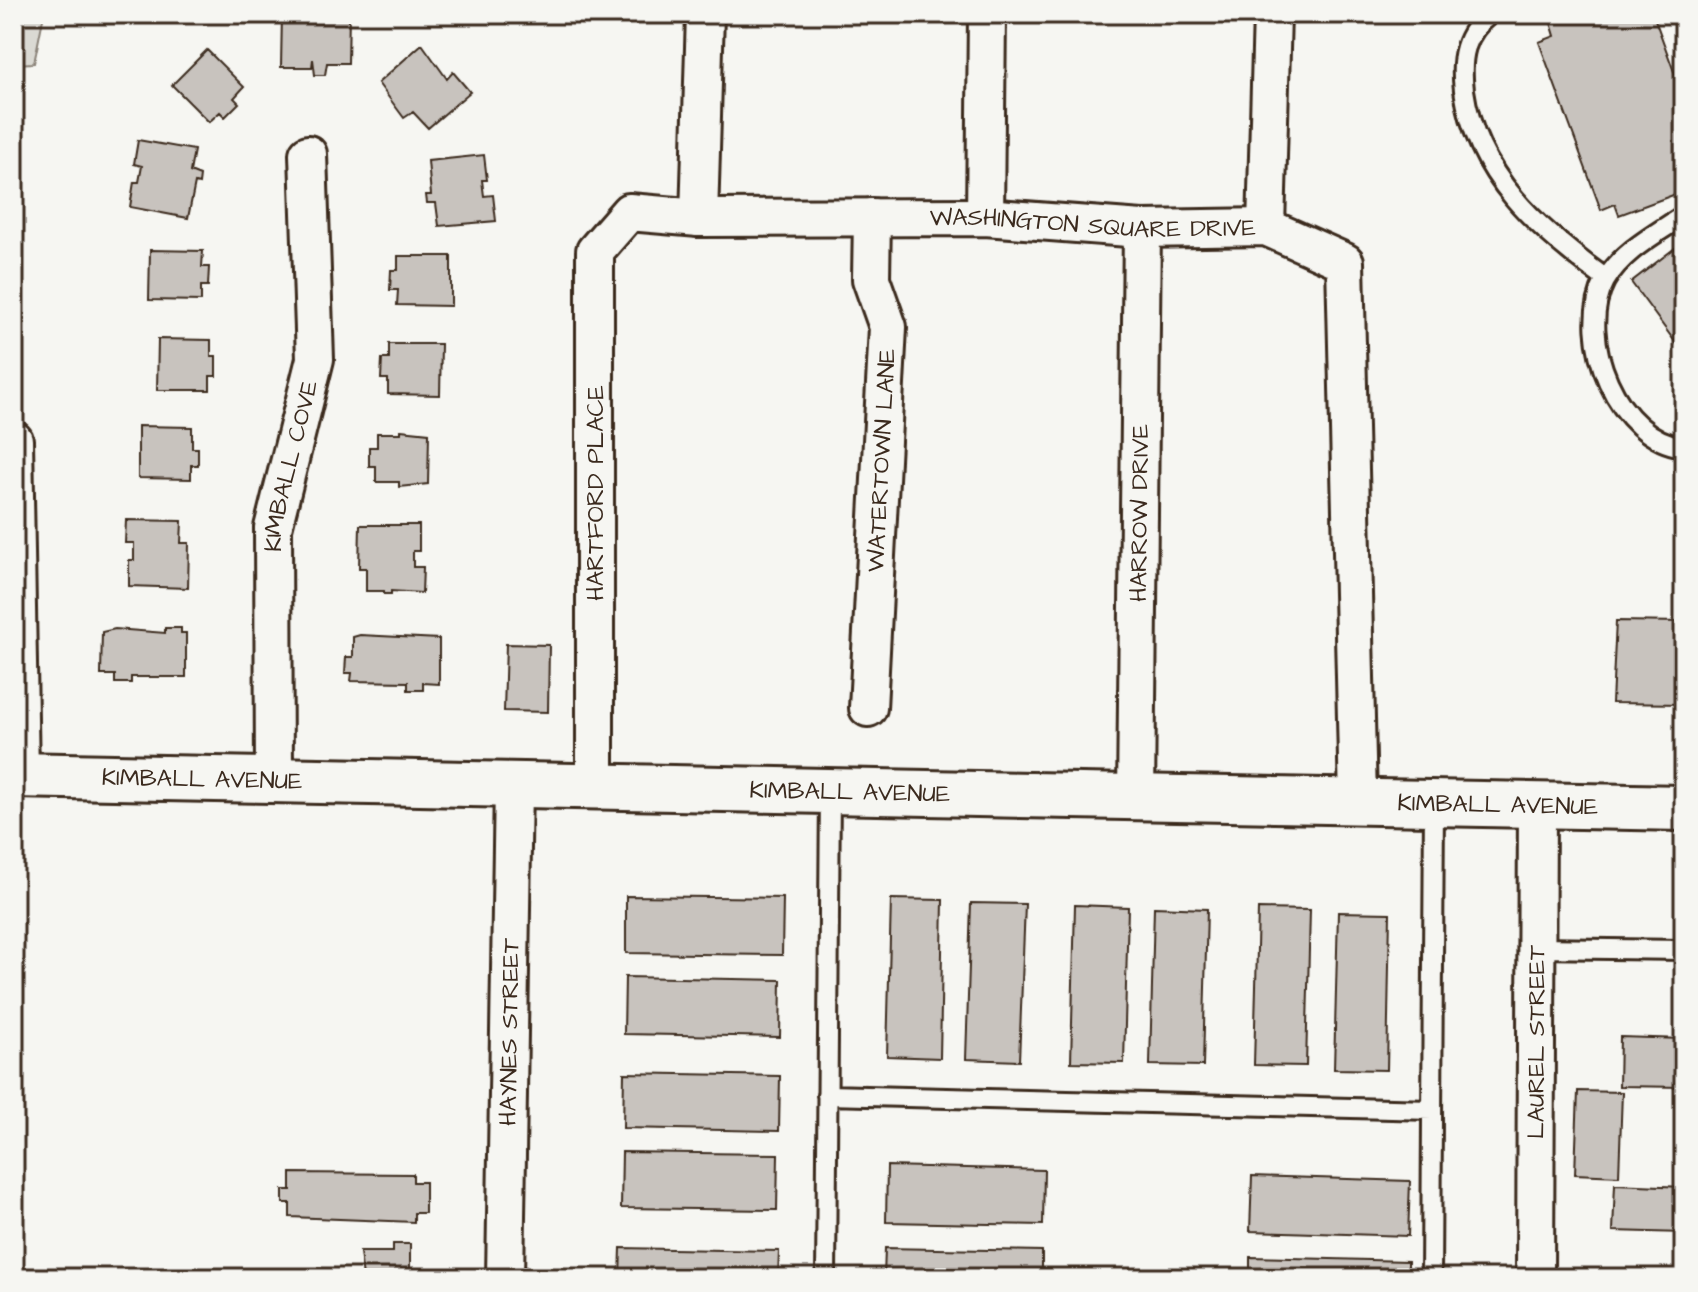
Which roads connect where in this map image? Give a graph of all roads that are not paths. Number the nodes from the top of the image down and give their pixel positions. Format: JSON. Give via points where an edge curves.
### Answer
{"nodes":[{"id":1,"x":705,"y":14,"type":"edge"},
{"id":2,"x":987,"y":14,"type":"edge"},
{"id":3,"x":1272,"y":14,"type":"edge"},
{"id":4,"x":1490,"y":14,"type":"edge"},
{"id":5,"x":308,"y":154,"type":"dead end"},
{"id":6,"x":629,"y":212,"type":"joint"},
{"id":7,"x":1684,"y":215,"type":"edge"},
{"id":8,"x":872,"y":217,"type":"junction"},
{"id":9,"x":985,"y":217,"type":"junction"},
{"id":10,"x":699,"y":218,"type":"junction"},
{"id":11,"x":1266,"y":227,"type":"junction"},
{"id":12,"x":1142,"y":229,"type":"junction"},
{"id":13,"x":1606,"y":279,"type":"junction"},
{"id":14,"x":14,"y":440,"type":"edge"},
{"id":15,"x":1684,"y":447,"type":"edge"},
{"id":16,"x":868,"y":708,"type":"dead end"},
{"id":17,"x":17,"y":775,"type":"edge"},
{"id":18,"x":274,"y":780,"type":"junction"},
{"id":19,"x":513,"y":785,"type":"junction"},
{"id":20,"x":595,"y":787,"type":"junction"},
{"id":21,"x":830,"y":791,"type":"junction"},
{"id":22,"x":1136,"y":797,"type":"junction"},
{"id":23,"x":1358,"y":801,"type":"junction"},
{"id":24,"x":1434,"y":803,"type":"junction"},
{"id":25,"x":1537,"y":805,"type":"junction"},
{"id":26,"x":1684,"y":808,"type":"edge"},
{"id":27,"x":1536,"y":948,"type":"junction"},
{"id":28,"x":1684,"y":950,"type":"edge"},
{"id":29,"x":827,"y":1095,"type":"junction"},
{"id":30,"x":1432,"y":1110,"type":"junction"},
{"id":31,"x":505,"y":1278,"type":"edge"},
{"id":32,"x":826,"y":1278,"type":"edge"},
{"id":33,"x":1431,"y":1278,"type":"edge"},
{"id":34,"x":1535,"y":1278,"type":"edge"}],
"edges":[{"from":1,"to":10,"type":"street"},
{"from":2,"to":9,"type":"street"},
{"from":3,"to":11,"type":"street"},
{"from":4,"to":13,"type":"lane","via":[[1468,38],[1462,70],[1481,152],[1520,205]]},
{"from":5,"to":18,"type":"street","name":"KIMBALL COVE","via":[[315,359],[273,528]]},
{"from":6,"to":10,"type":"street","name":"WASHINGTON SQUARE DRIVE"},
{"from":6,"to":20,"type":"street","name":"HARTFORD PLACE","via":[[595,251]]},
{"from":7,"to":13,"type":"lane","via":[[1625,256]]},
{"from":8,"to":9,"type":"street","name":"WASHINGTON SQUARE DRIVE"},
{"from":8,"to":10,"type":"street","name":"WASHINGTON SQUARE DRIVE"},
{"from":8,"to":16,"type":"street","name":"WATERTOWN LANE","via":[[871,279],[888,327]]},
{"from":9,"to":12,"type":"street","name":"WASHINGTON SQUARE DRIVE"},
{"from":11,"to":12,"type":"street","name":"WASHINGTON SQUARE DRIVE"},
{"from":11,"to":23,"type":"street","name":"WASHINGTON SQUARE DRIVE","via":[[1345,262]]},
{"from":12,"to":22,"type":"street","name":"HARROW DRIVE"},
{"from":13,"to":15,"type":"lane","via":[[1596,307],[1600,358],[1628,414],[1645,431]]},
{"from":14,"to":17,"type":"street"},
{"from":17,"to":18,"type":"main road","name":"KIMBALL AVENUE"},
{"from":18,"to":19,"type":"main road","name":"KIMBALL AVENUE"},
{"from":19,"to":20,"type":"main road","name":"KIMBALL AVENUE"},
{"from":19,"to":31,"type":"street","name":"HAYNES STREET"},
{"from":20,"to":21,"type":"main road","name":"KIMBALL AVENUE"},
{"from":21,"to":22,"type":"main road","name":"KIMBALL AVENUE"},
{"from":21,"to":29,"type":"lane"},
{"from":22,"to":23,"type":"main road","name":"KIMBALL AVENUE"},
{"from":23,"to":24,"type":"main road","name":"KIMBALL AVENUE"},
{"from":24,"to":25,"type":"main road","name":"KIMBALL AVENUE"},
{"from":24,"to":30,"type":"lane"},
{"from":25,"to":26,"type":"main road","name":"KIMBALL AVENUE"},
{"from":25,"to":27,"type":"street","name":"LAUREL STREET"},
{"from":27,"to":28,"type":"lane"},
{"from":27,"to":34,"type":"street","name":"LAUREL STREET"},
{"from":29,"to":30,"type":"lane"},
{"from":29,"to":32,"type":"lane"},
{"from":30,"to":33,"type":"lane"}]}
